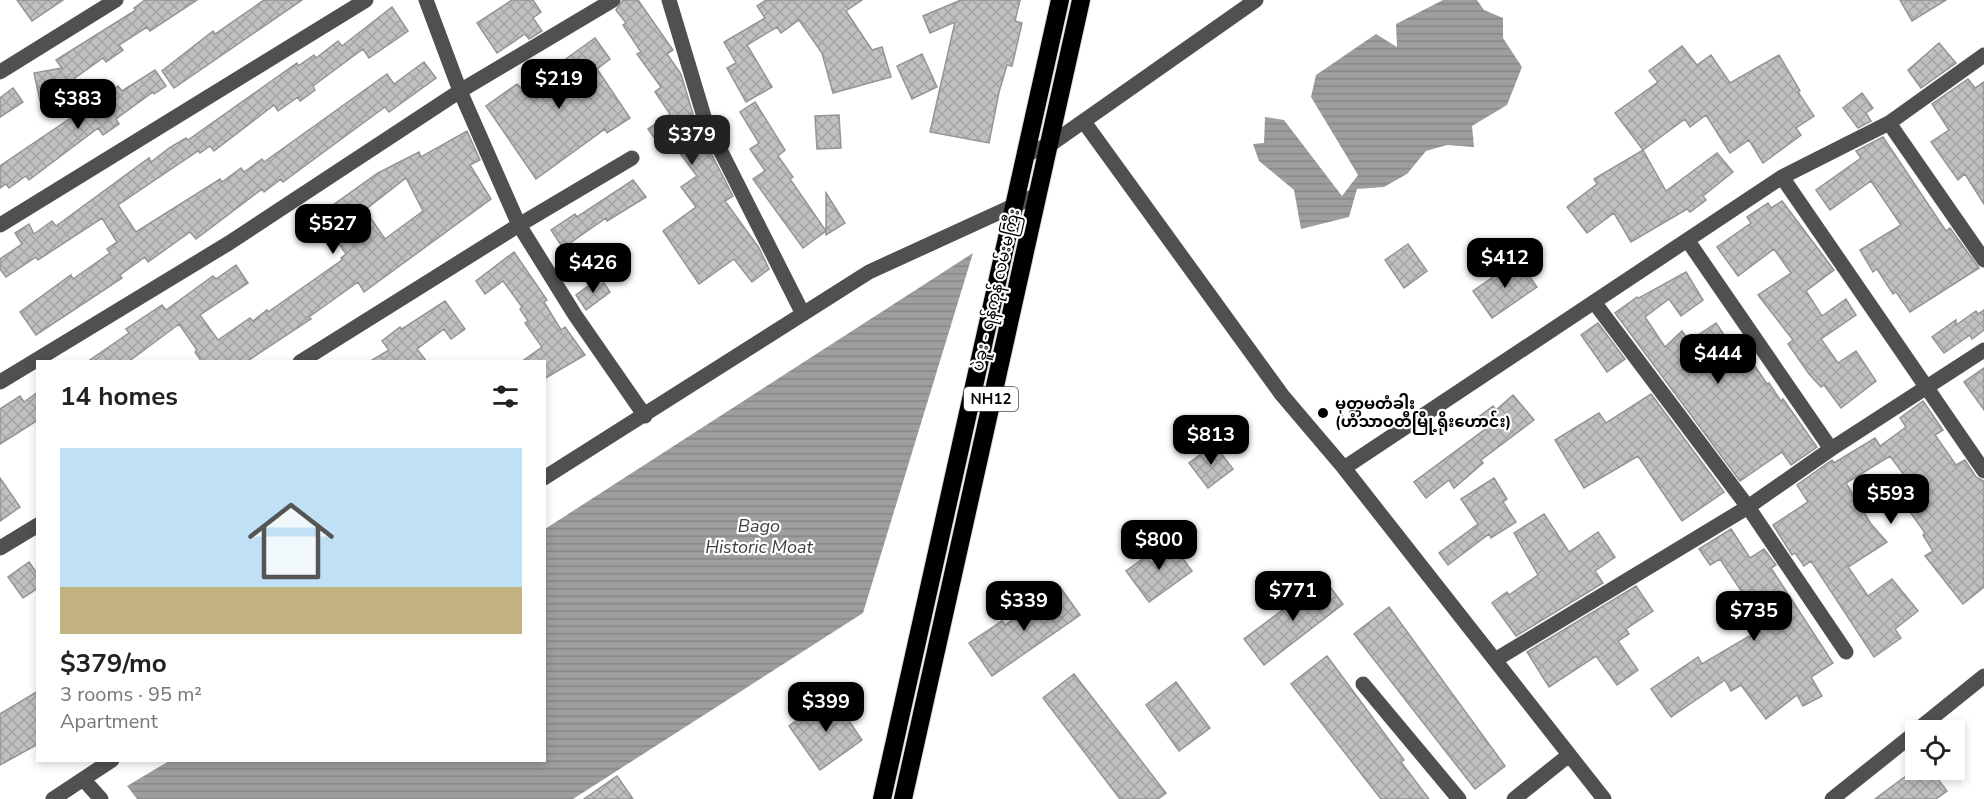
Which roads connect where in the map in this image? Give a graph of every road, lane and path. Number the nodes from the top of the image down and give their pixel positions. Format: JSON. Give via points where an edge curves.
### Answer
{"nodes":[{"id":1,"x":116,"y":0,"type":"edge"},
{"id":2,"x":366,"y":0,"type":"edge"},
{"id":3,"x":426,"y":0,"type":"edge"},
{"id":4,"x":613,"y":0,"type":"edge"},
{"id":5,"x":669,"y":0,"type":"edge"},
{"id":6,"x":1060,"y":0,"type":"edge"},
{"id":7,"x":1081,"y":0,"type":"edge"},
{"id":8,"x":1256,"y":0,"type":"edge"},
{"id":9,"x":1984,"y":55,"type":"edge"},
{"id":10,"x":0,"y":72,"type":"edge"},
{"id":11,"x":460,"y":91,"type":"junction"},
{"id":12,"x":1084,"y":122,"type":"junction"},
{"id":13,"x":1889,"y":123,"type":"junction"},
{"id":14,"x":1051,"y":144,"type":"junction"},
{"id":15,"x":1027,"y":154,"type":"junction"},
{"id":16,"x":632,"y":158,"type":"dead end"},
{"id":17,"x":1782,"y":177,"type":"junction"},
{"id":18,"x":1037,"y":195,"type":"junction"},
{"id":19,"x":1016,"y":204,"type":"junction"},
{"id":20,"x":0,"y":225,"type":"edge"},
{"id":21,"x":519,"y":225,"type":"junction"},
{"id":22,"x":1688,"y":241,"type":"junction"},
{"id":23,"x":1984,"y":260,"type":"edge"},
{"id":24,"x":1594,"y":302,"type":"junction"},
{"id":25,"x":803,"y":314,"type":"junction"},
{"id":26,"x":1984,"y":350,"type":"edge"},
{"id":27,"x":36,"y":360,"type":"edge"},
{"id":28,"x":36,"y":360,"type":"edge"},
{"id":29,"x":303,"y":360,"type":"edge"},
{"id":30,"x":0,"y":382,"type":"edge"},
{"id":31,"x":1927,"y":387,"type":"junction"},
{"id":32,"x":645,"y":416,"type":"junction"},
{"id":33,"x":1831,"y":449,"type":"junction"},
{"id":34,"x":1344,"y":468,"type":"junction"},
{"id":35,"x":1984,"y":471,"type":"edge"},
{"id":36,"x":546,"y":477,"type":"edge"},
{"id":37,"x":1748,"y":507,"type":"junction"},
{"id":38,"x":36,"y":526,"type":"edge"},
{"id":39,"x":0,"y":548,"type":"edge"},
{"id":40,"x":1846,"y":652,"type":"dead end"},
{"id":41,"x":1495,"y":660,"type":"junction"},
{"id":42,"x":1984,"y":676,"type":"edge"},
{"id":43,"x":1364,"y":684,"type":"dead end"},
{"id":44,"x":1930,"y":720,"type":"edge"},
{"id":45,"x":1905,"y":740,"type":"edge"},
{"id":46,"x":1569,"y":755,"type":"junction"},
{"id":47,"x":109,"y":762,"type":"edge"},
{"id":48,"x":83,"y":779,"type":"junction"},
{"id":49,"x":53,"y":799,"type":"edge"},
{"id":50,"x":101,"y":799,"type":"edge"},
{"id":51,"x":882,"y":799,"type":"edge"},
{"id":52,"x":903,"y":799,"type":"edge"},
{"id":53,"x":1459,"y":799,"type":"edge"},
{"id":54,"x":1514,"y":799,"type":"edge"},
{"id":55,"x":1604,"y":799,"type":"edge"},
{"id":56,"x":1832,"y":799,"type":"edge"}],
"edges":[{"from":1,"to":10,"type":"street"},
{"from":2,"to":20,"type":"street"},
{"from":3,"to":11,"type":"street"},
{"from":4,"to":11,"type":"street"},
{"from":5,"to":25,"type":"street","via":[[705,120]]},
{"from":6,"to":15,"type":"highway","name":"ပဲခူး - ရန်ကုန် လမ်းမကြီး","number":"NH12"},
{"from":7,"to":14,"type":"highway","name":"ပဲခူး - ရန်ကုန် လမ်းမကြီး","number":"NH12"},
{"from":8,"to":12,"type":"street"},
{"from":9,"to":13,"type":"street"},
{"from":11,"to":21,"type":"street"},
{"from":11,"to":28,"type":"street","via":[[229,243]]},
{"from":12,"to":14,"type":"street"},
{"from":12,"to":34,"type":"street","via":[[1282,395]]},
{"from":13,"to":17,"type":"street"},
{"from":13,"to":23,"type":"street"},
{"from":14,"to":15,"type":"street"},
{"from":14,"to":18,"type":"highway","name":"ပဲခူး - ရန်ကုန် လမ်းမကြီး","number":"NH12"},
{"from":15,"to":19,"type":"highway","name":"ပဲခူး - ရန်ကုန် လမ်းမကြီး","number":"NH12"},
{"from":16,"to":21,"type":"street"},
{"from":17,"to":22,"type":"street"},
{"from":17,"to":31,"type":"street"},
{"from":18,"to":19,"type":"street"},
{"from":18,"to":52,"type":"highway","name":"ပဲခူး - ရန်ကုန် လမ်းမကြီး","number":"NH12"},
{"from":19,"to":25,"type":"street","via":[[869,272]]},
{"from":19,"to":51,"type":"highway","name":"ပဲခူး - ရန်ကုန် လမ်းမကြီး","number":"NH12"},
{"from":21,"to":29,"type":"street"},
{"from":21,"to":32,"type":"street"},
{"from":22,"to":24,"type":"street"},
{"from":22,"to":33,"type":"street"},
{"from":24,"to":34,"type":"street"},
{"from":24,"to":37,"type":"street"},
{"from":25,"to":32,"type":"street"},
{"from":26,"to":31,"type":"street"},
{"from":27,"to":30,"type":"street"},
{"from":31,"to":33,"type":"street"},
{"from":31,"to":35,"type":"street"},
{"from":32,"to":36,"type":"street"},
{"from":33,"to":37,"type":"street"},
{"from":34,"to":41,"type":"street"},
{"from":37,"to":40,"type":"street"},
{"from":37,"to":41,"type":"street"},
{"from":38,"to":39,"type":"street"},
{"from":41,"to":46,"type":"street"},
{"from":42,"to":44,"type":"street"},
{"from":43,"to":53,"type":"street"},
{"from":45,"to":56,"type":"street"},
{"from":46,"to":54,"type":"street"},
{"from":46,"to":55,"type":"street"},
{"from":47,"to":48,"type":"street"},
{"from":48,"to":49,"type":"street"},
{"from":48,"to":50,"type":"street"}]}
